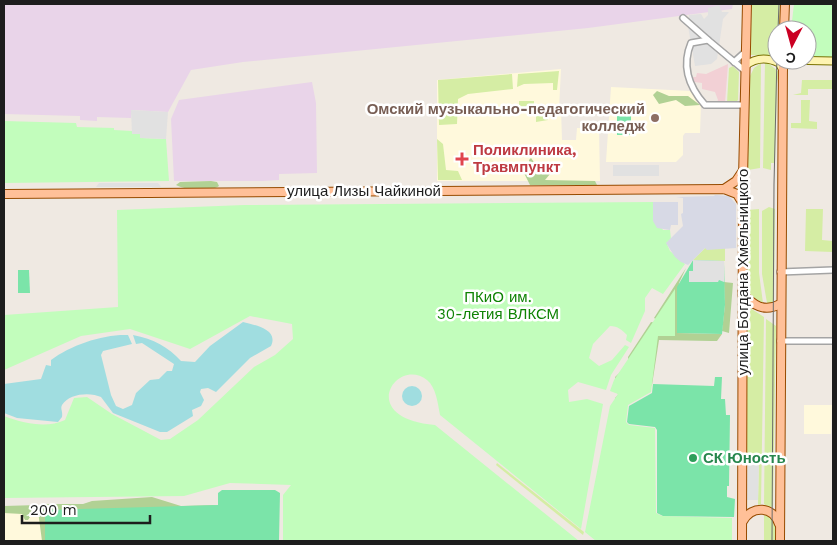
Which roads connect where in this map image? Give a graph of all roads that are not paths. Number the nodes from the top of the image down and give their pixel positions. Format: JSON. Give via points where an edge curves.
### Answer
{"nodes":[{"id":1,"x":747,"y":4,"type":"edge"},
{"id":2,"x":785,"y":4,"type":"edge"},
{"id":3,"x":683,"y":18,"type":"dead end"},
{"id":4,"x":784,"y":20,"type":"edge"},
{"id":5,"x":708,"y":40,"type":"junction"},
{"id":6,"x":745,"y":52,"type":"junction"},
{"id":7,"x":767,"y":60,"type":"edge"},
{"id":8,"x":817,"y":61,"type":"edge"},
{"id":9,"x":833,"y":61,"type":"edge"},
{"id":10,"x":734,"y":62,"type":"junction"},
{"id":11,"x":744,"y":68,"type":"junction"},
{"id":12,"x":783,"y":70,"type":"edge"},
{"id":13,"x":744,"y":105,"type":"junction"},
{"id":14,"x":743,"y":170,"type":"junction"},
{"id":15,"x":724,"y":188,"type":"junction"},
{"id":16,"x":4,"y":194,"type":"edge"},
{"id":17,"x":742,"y":204,"type":"junction"},
{"id":18,"x":833,"y":270,"type":"edge"},
{"id":19,"x":780,"y":272,"type":"junction"},
{"id":20,"x":742,"y":293,"type":"junction"},
{"id":21,"x":780,"y":304,"type":"junction"},
{"id":22,"x":780,"y":341,"type":"junction"},
{"id":23,"x":832,"y":341,"type":"edge"},
{"id":24,"x":742,"y":524,"type":"junction"},
{"id":25,"x":780,"y":526,"type":"junction"},
{"id":26,"x":742,"y":541,"type":"edge"},
{"id":27,"x":780,"y":541,"type":"edge"}],
"edges":[{"from":1,"to":6,"type":"main road","name":"улица Богдана Хмельницкого"},
{"from":2,"to":4,"type":"main road"},
{"from":3,"to":5,"type":"street"},
{"from":5,"to":10,"type":"street"},
{"from":5,"to":13,"type":"street","via":[[693,41],[689,47],[687,79],[691,87],[705,105]]},
{"from":6,"to":10,"type":"street"},
{"from":6,"to":11,"type":"main road","name":"улица Богдана Хмельницкого"},
{"from":7,"to":11,"type":"main road","via":[[756,60]]},
{"from":8,"to":9,"type":"main road"},
{"from":10,"to":11,"type":"street"},
{"from":11,"to":13,"type":"main road","name":"улица Богдана Хмельницкого"},
{"from":12,"to":19,"type":"main road"},
{"from":13,"to":14,"type":"main road","name":"улица Богдана Хмельницкого"},
{"from":14,"to":15,"type":"main road","via":[[736,182]]},
{"from":14,"to":17,"type":"main road","name":"улица Богдана Хмельницкого"},
{"from":15,"to":16,"type":"main road","name":"улица Лизы Чайкиной"},
{"from":15,"to":17,"type":"main road","via":[[736,194]]},
{"from":17,"to":20,"type":"main road","name":"улица Богдана Хмельницкого"},
{"from":18,"to":19,"type":"street"},
{"from":19,"to":21,"type":"main road"},
{"from":20,"to":21,"type":"main road","via":[[758,307]]},
{"from":20,"to":24,"type":"main road","name":"улица Богдана Хмельницкого"},
{"from":21,"to":22,"type":"main road"},
{"from":22,"to":23,"type":"street"},
{"from":22,"to":25,"type":"main road"},
{"from":24,"to":25,"type":"main road","via":[[751,512],[762,509],[774,515]]},
{"from":24,"to":26,"type":"main road","name":"улица Богдана Хмельницкого"},
{"from":25,"to":27,"type":"main road"}]}
